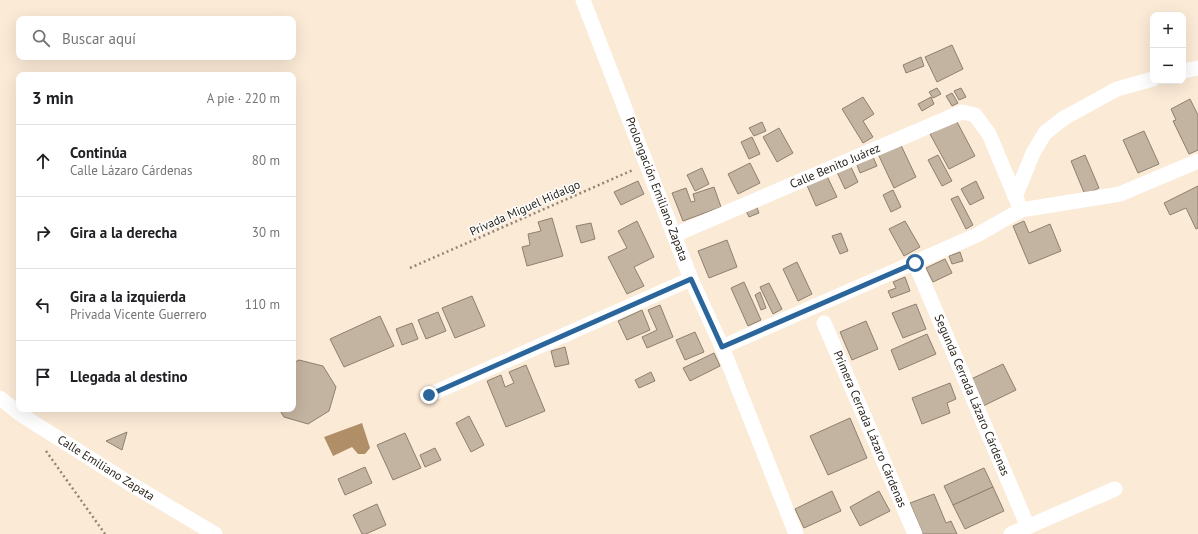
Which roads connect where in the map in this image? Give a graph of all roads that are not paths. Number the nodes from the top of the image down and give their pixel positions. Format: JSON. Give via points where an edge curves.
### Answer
{"nodes":[{"id":1,"x":583,"y":0,"type":"edge"},
{"id":2,"x":1198,"y":68,"type":"edge"},
{"id":3,"x":1186,"y":71,"type":"edge"},
{"id":4,"x":1150,"y":81,"type":"edge"},
{"id":5,"x":1198,"y":161,"type":"edge"},
{"id":6,"x":1018,"y":204,"type":"junction"},
{"id":7,"x":674,"y":235,"type":"junction"},
{"id":8,"x":915,"y":263,"type":"junction"},
{"id":9,"x":691,"y":279,"type":"junction"},
{"id":10,"x":824,"y":323,"type":"dead end"},
{"id":11,"x":722,"y":347,"type":"junction"},
{"id":12,"x":429,"y":395,"type":"dead end"},
{"id":13,"x":0,"y":398,"type":"edge"},
{"id":14,"x":16,"y":411,"type":"edge"},
{"id":15,"x":18,"y":412,"type":"edge"},
{"id":16,"x":1115,"y":489,"type":"dead end"},
{"id":17,"x":1028,"y":527,"type":"junction"},
{"id":18,"x":215,"y":534,"type":"edge"},
{"id":19,"x":796,"y":534,"type":"edge"},
{"id":20,"x":915,"y":534,"type":"edge"},
{"id":21,"x":1011,"y":534,"type":"edge"}],
"edges":[{"from":1,"to":7,"type":"street","name":"Prolongación Emiliano Zapata"},
{"from":2,"to":3,"type":"street"},
{"from":4,"to":6,"type":"street","via":[[1117,89],[1064,118],[1046,133],[1033,153]]},
{"from":5,"to":6,"type":"street","via":[[1120,194]]},
{"from":6,"to":7,"type":"street","name":"Calle Benito Juárez","via":[[989,134],[975,115],[962,112]]},
{"from":6,"to":8,"type":"street","via":[[977,235]]},
{"from":7,"to":9,"type":"street","name":"Prolongación Emiliano Zapata"},
{"from":8,"to":11,"type":"street"},
{"from":8,"to":17,"type":"street","name":"Segunda Cerrada Lázaro Cárdenas"},
{"from":9,"to":11,"type":"street","name":"Prolongación Emiliano Zapata"},
{"from":9,"to":12,"type":"street"},
{"from":10,"to":20,"type":"street","name":"Primera Cerrada Lázaro Cárdenas"},
{"from":11,"to":19,"type":"street","name":"Prolongación Emiliano Zapata"},
{"from":13,"to":14,"type":"street","name":"Calle Emiliano Zapata"},
{"from":15,"to":18,"type":"street","name":"Calle Emiliano Zapata"},
{"from":16,"to":17,"type":"street"},
{"from":17,"to":21,"type":"street"}]}
